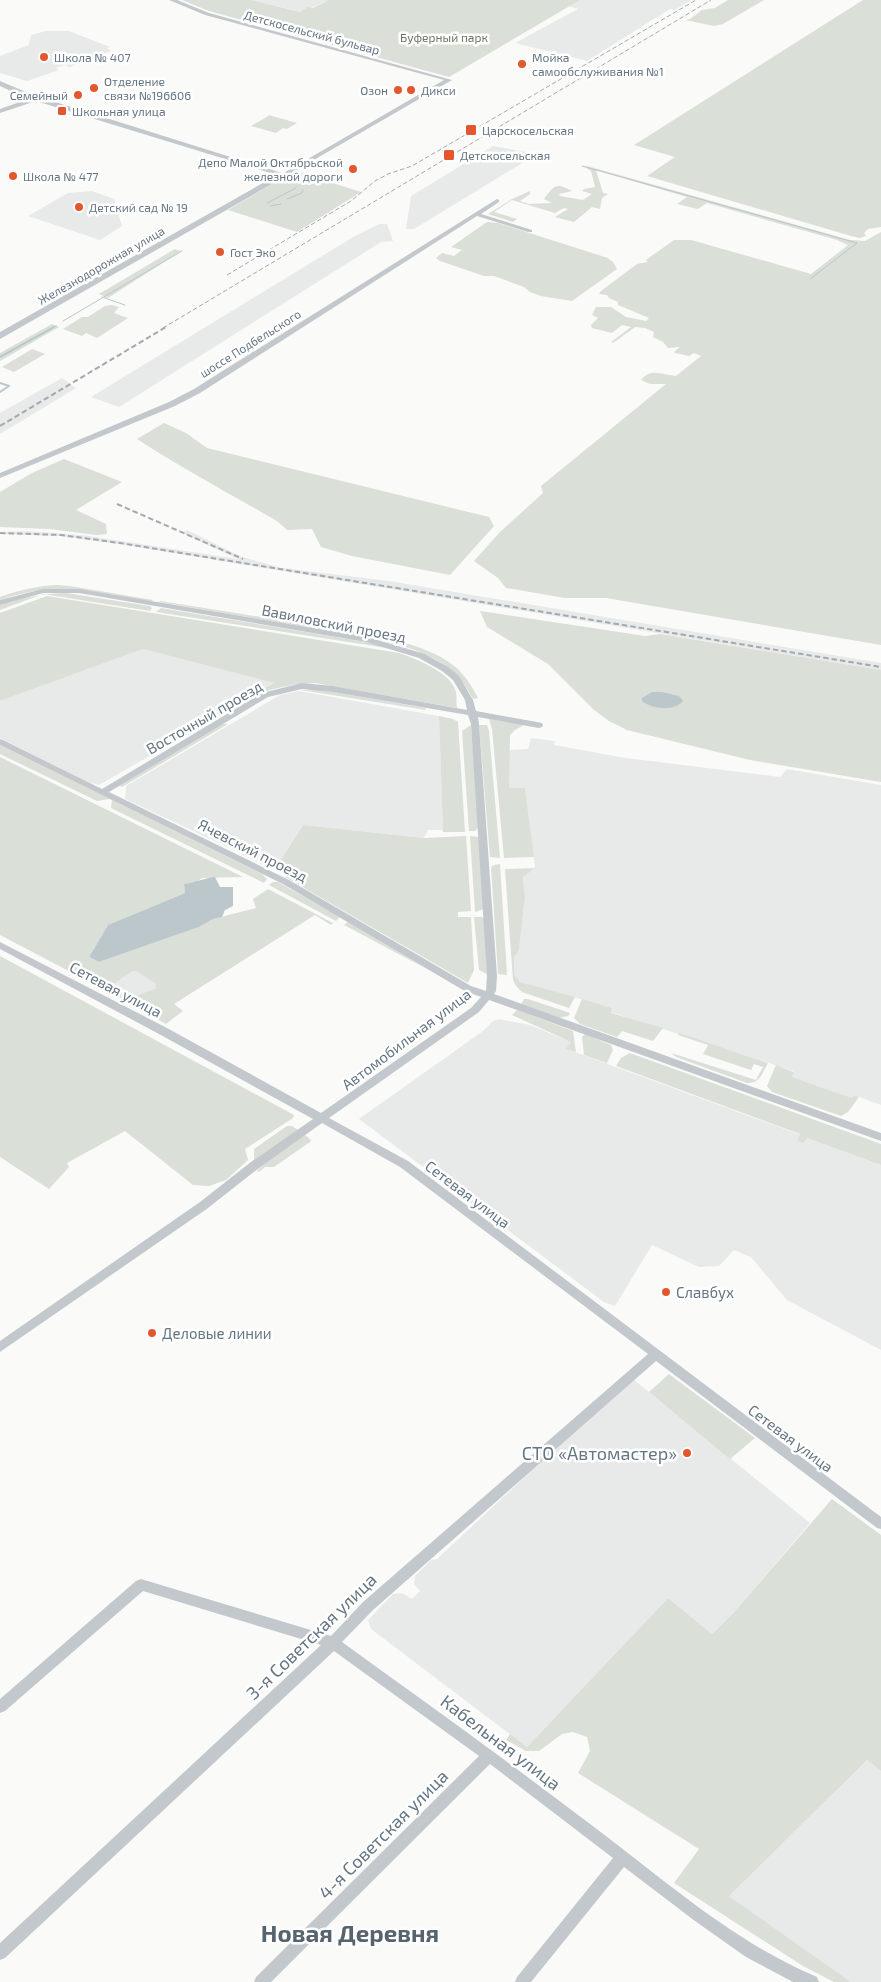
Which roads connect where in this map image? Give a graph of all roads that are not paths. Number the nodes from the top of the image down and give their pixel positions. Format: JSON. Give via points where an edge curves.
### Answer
{"nodes":[{"id":1,"x":172,"y":0,"type":"edge"},
{"id":2,"x":449,"y":80,"type":"joint"},
{"id":3,"x":0,"y":83,"type":"edge"},
{"id":4,"x":35,"y":99,"type":"junction"},
{"id":5,"x":0,"y":111,"type":"edge"},
{"id":6,"x":284,"y":175,"type":"junction"},
{"id":7,"x":497,"y":201,"type":"dead end"},
{"id":8,"x":476,"y":214,"type":"junction"},
{"id":9,"x":530,"y":230,"type":"dead end"},
{"id":10,"x":0,"y":336,"type":"edge"},
{"id":11,"x":0,"y":476,"type":"edge"},
{"id":12,"x":0,"y":603,"type":"edge"},
{"id":13,"x":474,"y":714,"type":"junction"},
{"id":14,"x":539,"y":724,"type":"dead end"},
{"id":15,"x":0,"y":742,"type":"edge"},
{"id":16,"x":103,"y":792,"type":"junction"},
{"id":17,"x":0,"y":945,"type":"edge"},
{"id":18,"x":487,"y":996,"type":"junction"},
{"id":19,"x":322,"y":1118,"type":"junction"},
{"id":20,"x":881,"y":1137,"type":"edge"},
{"id":21,"x":0,"y":1347,"type":"edge"},
{"id":22,"x":655,"y":1355,"type":"junction"},
{"id":23,"x":881,"y":1524,"type":"edge"},
{"id":24,"x":334,"y":1643,"type":"junction"},
{"id":25,"x":0,"y":1707,"type":"edge"},
{"id":26,"x":489,"y":1754,"type":"junction"},
{"id":27,"x":623,"y":1857,"type":"junction"},
{"id":28,"x":0,"y":1953,"type":"edge"},
{"id":29,"x":792,"y":1979,"type":"edge"},
{"id":30,"x":261,"y":1982,"type":"edge"},
{"id":31,"x":522,"y":1982,"type":"edge"},
{"id":32,"x":812,"y":1982,"type":"edge"}],
"edges":[{"from":1,"to":2,"type":"street","name":"Детскосельский бульвар","via":[[207,14]]},
{"from":2,"to":6,"type":"street","name":"Железнодорожная улица"},
{"from":3,"to":4,"type":"street"},
{"from":4,"to":5,"type":"street"},
{"from":4,"to":6,"type":"street"},
{"from":6,"to":10,"type":"street","name":"Железнодорожная улица"},
{"from":7,"to":8,"type":"street","name":"шоссе Подбельского"},
{"from":8,"to":9,"type":"street"},
{"from":8,"to":11,"type":"street","name":"шоссе Подбельского","via":[[172,404]]},
{"from":12,"to":13,"type":"street","name":"Вавиловский проезд","via":[[43,591],[79,591],[367,640],[422,656],[445,668],[464,689]]},
{"from":13,"to":14,"type":"street","name":"Восточный проезд"},
{"from":13,"to":16,"type":"street","name":"Восточный проезд","via":[[317,686],[286,689],[254,701]]},
{"from":13,"to":18,"type":"street","name":"Вавиловский проезд","via":[[492,976],[491,991]]},
{"from":15,"to":16,"type":"street","name":"Ячевский проезд"},
{"from":16,"to":18,"type":"street","name":"Ячевский проезд","via":[[286,882],[467,988]]},
{"from":17,"to":19,"type":"street","name":"Сетевая улица"},
{"from":18,"to":19,"type":"street","name":"Автомобильная улица","via":[[476,1010]]},
{"from":18,"to":20,"type":"street","name":"Автомобильная улица"},
{"from":19,"to":21,"type":"street","name":"Автомобильная улица"},
{"from":19,"to":22,"type":"street","name":"Сетевая улица","via":[[404,1164]]},
{"from":22,"to":23,"type":"street","name":"Сетевая улица"},
{"from":22,"to":24,"type":"street","name":"3-я Советская улица","via":[[368,1606]]},
{"from":24,"to":25,"type":"street","name":"Кабельная улица","via":[[141,1585]]},
{"from":24,"to":26,"type":"street","name":"Кабельная улица"},
{"from":24,"to":28,"type":"street","name":"3-я Советская улица"},
{"from":26,"to":27,"type":"street","name":"Кабельная улица"},
{"from":26,"to":30,"type":"street","name":"4-я Советская улица"},
{"from":27,"to":29,"type":"street","name":"Кабельная улица"},
{"from":27,"to":31,"type":"street"},
{"from":29,"to":32,"type":"street","name":"Кабельная улица"}]}
